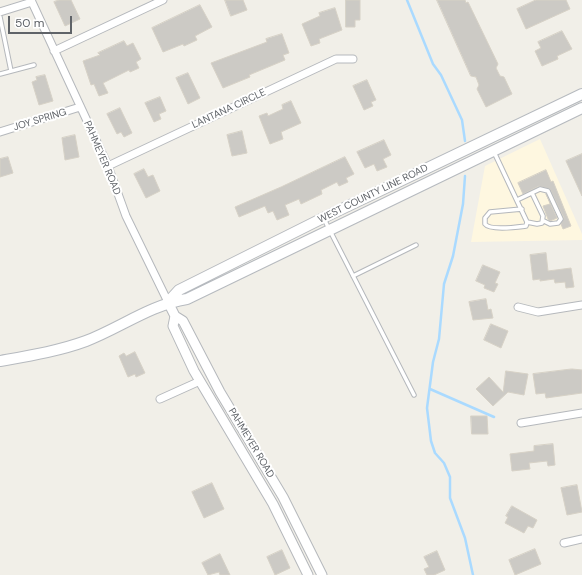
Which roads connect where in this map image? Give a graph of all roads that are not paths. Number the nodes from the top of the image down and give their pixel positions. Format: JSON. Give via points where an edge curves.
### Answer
{"nodes":[{"id":1,"x":163,"y":0,"type":"edge"},
{"id":2,"x":32,"y":1,"type":"edge"},
{"id":3,"x":0,"y":12,"type":"edge"},
{"id":4,"x":0,"y":17,"type":"edge"},
{"id":5,"x":54,"y":51,"type":"junction"},
{"id":6,"x":353,"y":59,"type":"dead end"},
{"id":7,"x":34,"y":65,"type":"dead end"},
{"id":8,"x":11,"y":71,"type":"junction"},
{"id":9,"x":0,"y":74,"type":"edge"},
{"id":10,"x":581,"y":96,"type":"edge"},
{"id":11,"x":80,"y":107,"type":"junction"},
{"id":12,"x":582,"y":108,"type":"edge"},
{"id":13,"x":0,"y":132,"type":"edge"},
{"id":14,"x":488,"y":140,"type":"junction"},
{"id":15,"x":493,"y":151,"type":"junction"},
{"id":16,"x":108,"y":166,"type":"junction"},
{"id":17,"x":532,"y":193,"type":"junction"},
{"id":18,"x":517,"y":200,"type":"junction"},
{"id":19,"x":522,"y":209,"type":"junction"},
{"id":20,"x":323,"y":218,"type":"junction"},
{"id":21,"x":544,"y":221,"type":"junction"},
{"id":22,"x":527,"y":222,"type":"junction"},
{"id":23,"x":330,"y":230,"type":"junction"},
{"id":24,"x":416,"y":245,"type":"dead end"},
{"id":25,"x":353,"y":276,"type":"junction"},
{"id":26,"x":168,"y":302,"type":"junction"},
{"id":27,"x":582,"y":305,"type":"edge"},
{"id":28,"x":518,"y":307,"type":"dead end"},
{"id":29,"x":175,"y":316,"type":"junction"},
{"id":30,"x":0,"y":361,"type":"edge"},
{"id":31,"x":200,"y":381,"type":"junction"},
{"id":32,"x":414,"y":394,"type":"dead end"},
{"id":33,"x":160,"y":399,"type":"dead end"},
{"id":34,"x":582,"y":413,"type":"edge"},
{"id":35,"x":521,"y":423,"type":"dead end"},
{"id":36,"x":582,"y":539,"type":"edge"},
{"id":37,"x":564,"y":543,"type":"dead end"},
{"id":38,"x":308,"y":575,"type":"edge"},
{"id":39,"x":322,"y":575,"type":"edge"}],
"edges":[{"from":1,"to":5,"type":"street"},
{"from":2,"to":3,"type":"street"},
{"from":2,"to":5,"type":"street","name":"PAHMEYER ROAD"},
{"from":4,"to":8,"type":"lane"},
{"from":5,"to":11,"type":"street","name":"PAHMEYER ROAD"},
{"from":6,"to":16,"type":"street","name":"LANTANA CIRCLE","via":[[336,59]]},
{"from":7,"to":8,"type":"lane"},
{"from":8,"to":9,"type":"lane"},
{"from":10,"to":14,"type":"main road","name":"WEST COUNTY LINE ROAD"},
{"from":11,"to":13,"type":"street","name":"JOY SPRING"},
{"from":11,"to":16,"type":"street","name":"PAHMEYER ROAD"},
{"from":12,"to":15,"type":"main road","name":"WEST COUNTY LINE ROAD"},
{"from":14,"to":15,"type":"main road"},
{"from":14,"to":20,"type":"main road","name":"WEST COUNTY LINE ROAD"},
{"from":15,"to":18,"type":"lane"},
{"from":15,"to":23,"type":"main road","name":"WEST COUNTY LINE ROAD"},
{"from":16,"to":26,"type":"street","name":"PAHMEYER ROAD","via":[[126,216]]},
{"from":17,"to":18,"type":"lane"},
{"from":17,"to":21,"type":"lane"},
{"from":17,"to":21,"type":"lane","via":[[540,189],[548,190],[561,219],[553,224]]},
{"from":18,"to":19,"type":"lane"},
{"from":19,"to":22,"type":"lane"},
{"from":19,"to":22,"type":"lane","via":[[490,212],[484,218],[485,224],[490,228],[521,227],[526,226]]},
{"from":20,"to":23,"type":"lane"},
{"from":20,"to":26,"type":"main road","name":"WEST COUNTY LINE ROAD","via":[[179,290]]},
{"from":21,"to":22,"type":"lane","via":[[537,224]]},
{"from":23,"to":25,"type":"lane"},
{"from":23,"to":26,"type":"main road","name":"WEST COUNTY LINE ROAD","via":[[187,299]]},
{"from":24,"to":25,"type":"lane"},
{"from":25,"to":32,"type":"lane"},
{"from":26,"to":29,"type":"street","name":"PAHMEYER ROAD"},
{"from":26,"to":30,"type":"main road","name":"WEST COUNTY LINE ROAD","via":[[86,341]]},
{"from":27,"to":28,"type":"street","via":[[538,312]]},
{"from":29,"to":31,"type":"street","name":"PAHMEYER ROAD","via":[[173,326]]},
{"from":29,"to":39,"type":"street","name":"PAHMEYER ROAD","via":[[183,321],[217,386],[284,497]]},
{"from":31,"to":33,"type":"street"},
{"from":31,"to":38,"type":"street","name":"PAHMEYER ROAD","via":[[273,504]]},
{"from":34,"to":35,"type":"street"},
{"from":36,"to":37,"type":"street"}]}
